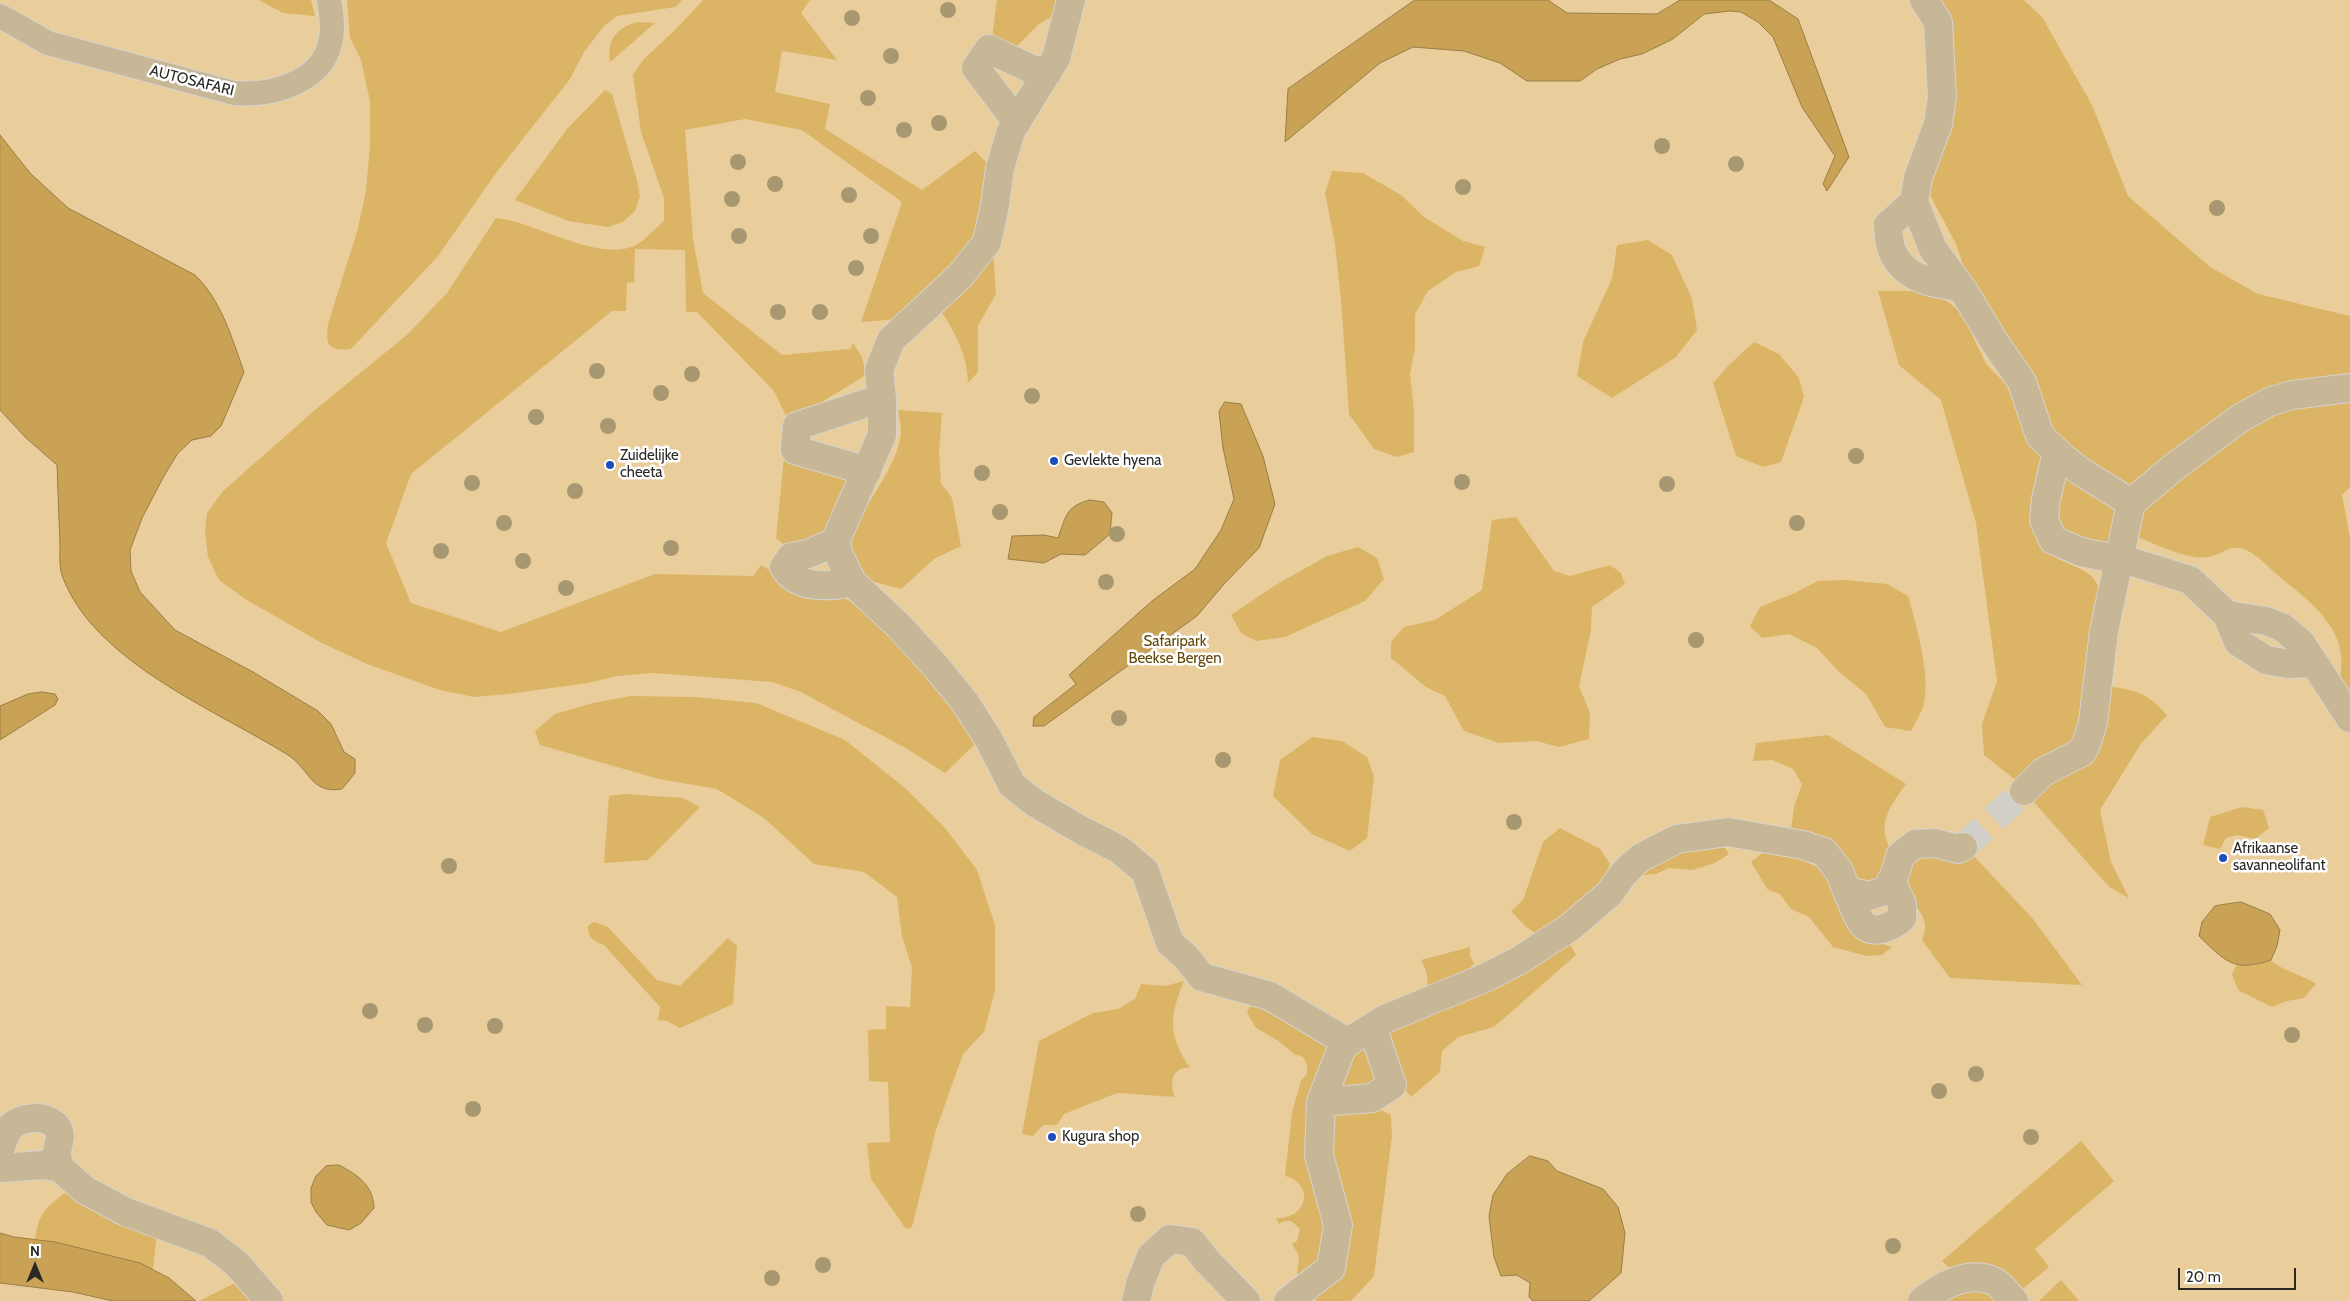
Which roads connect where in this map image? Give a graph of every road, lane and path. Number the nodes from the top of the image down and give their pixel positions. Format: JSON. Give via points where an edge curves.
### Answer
{"nodes":[{"id":1,"x":328,"y":0,"type":"edge"},
{"id":2,"x":1071,"y":0,"type":"edge"},
{"id":3,"x":1924,"y":0,"type":"edge"},
{"id":4,"x":0,"y":16,"type":"edge"},
{"id":5,"x":1048,"y":72,"type":"junction"},
{"id":6,"x":1017,"y":122,"type":"junction"},
{"id":7,"x":1914,"y":202,"type":"junction"},
{"id":8,"x":1961,"y":287,"type":"junction"},
{"id":9,"x":2350,"y":388,"type":"edge"},
{"id":10,"x":882,"y":398,"type":"junction"},
{"id":11,"x":2057,"y":452,"type":"junction"},
{"id":12,"x":867,"y":471,"type":"junction"},
{"id":13,"x":2131,"y":502,"type":"junction"},
{"id":14,"x":835,"y":542,"type":"junction"},
{"id":15,"x":2120,"y":560,"type":"junction"},
{"id":16,"x":852,"y":582,"type":"junction"},
{"id":17,"x":2227,"y":615,"type":"junction"},
{"id":18,"x":2314,"y":664,"type":"junction"},
{"id":19,"x":2350,"y":718,"type":"edge"},
{"id":20,"x":2024,"y":791,"type":"tunnel mouth"},
{"id":21,"x":1963,"y":847,"type":"dead end"},
{"id":22,"x":1892,"y":881,"type":"junction"},
{"id":23,"x":1847,"y":891,"type":"junction"},
{"id":24,"x":1372,"y":1027,"type":"junction"},
{"id":25,"x":1348,"y":1042,"type":"junction"},
{"id":26,"x":1321,"y":1102,"type":"junction"},
{"id":27,"x":0,"y":1151,"type":"edge"},
{"id":28,"x":0,"y":1168,"type":"edge"},
{"id":29,"x":60,"y":1168,"type":"junction"},
{"id":30,"x":270,"y":1301,"type":"edge"},
{"id":31,"x":1136,"y":1301,"type":"edge"},
{"id":32,"x":1246,"y":1301,"type":"edge"},
{"id":33,"x":1288,"y":1301,"type":"edge"},
{"id":34,"x":1922,"y":1301,"type":"edge"},
{"id":35,"x":2014,"y":1301,"type":"edge"}],
"edges":[{"from":1,"to":4,"type":"lane","name":"AUTOSAFARI","via":[[332,24],[330,45],[321,62],[307,75],[287,86],[250,94],[234,93],[48,43]]},
{"from":2,"to":5,"type":"street","via":[[1056,58]]},
{"from":3,"to":7,"type":"street","via":[[1938,22],[1942,97],[1938,124],[1918,178]]},
{"from":5,"to":6,"type":"street"},
{"from":5,"to":6,"type":"street","via":[[1031,70],[989,48],[976,68]]},
{"from":6,"to":10,"type":"street","via":[[1011,131],[1000,168],[987,242],[960,276],[891,340],[879,370]]},
{"from":7,"to":8,"type":"street","via":[[1933,249]]},
{"from":7,"to":8,"type":"street","via":[[1888,224],[1892,251],[1908,272],[1929,283]]},
{"from":8,"to":11,"type":"street","via":[[2022,382],[2040,436]]},
{"from":9,"to":13,"type":"street","via":[[2292,395],[2269,402],[2174,466]]},
{"from":10,"to":12,"type":"street","via":[[882,435]]},
{"from":10,"to":12,"type":"street","via":[[797,426],[794,450]]},
{"from":11,"to":13,"type":"street","via":[[2080,471]]},
{"from":11,"to":15,"type":"street","via":[[2044,520],[2053,540],[2081,552]]},
{"from":12,"to":14,"type":"street"},
{"from":13,"to":15,"type":"street"},
{"from":14,"to":16,"type":"street"},
{"from":14,"to":16,"type":"street","via":[[808,554],[791,557],[784,567],[794,579],[817,586]]},
{"from":15,"to":17,"type":"street","via":[[2190,580]]},
{"from":15,"to":20,"type":"street","via":[[2104,631],[2093,722],[2082,752],[2043,772]]},
{"from":16,"to":25,"type":"street","via":[[899,626],[965,702],[1012,785],[1035,803],[1120,850],[1145,872],[1170,943],[1202,977],[1270,996]]},
{"from":17,"to":18,"type":"street","via":[[2282,627],[2301,642]]},
{"from":17,"to":18,"type":"street","via":[[2238,642],[2266,660]]},
{"from":18,"to":19,"type":"street"},
{"from":21,"to":22,"type":"street","via":[[1915,844],[1900,856]]},
{"from":22,"to":23,"type":"street","via":[[1886,890],[1869,896]]},
{"from":22,"to":23,"type":"street","via":[[1902,904],[1902,918],[1891,928],[1873,929],[1862,924]]},
{"from":23,"to":24,"type":"street","via":[[1839,872],[1824,852],[1803,845],[1728,832],[1677,839],[1640,858],[1609,894],[1569,928],[1518,961]]},
{"from":24,"to":25,"type":"street"},
{"from":24,"to":26,"type":"street","via":[[1392,1085],[1372,1098]]},
{"from":25,"to":26,"type":"street","via":[[1343,1045]]},
{"from":26,"to":33,"type":"street","via":[[1319,1155],[1338,1225],[1331,1268]]},
{"from":27,"to":29,"type":"street","via":[[13,1125],[26,1119],[43,1119],[58,1128]]},
{"from":28,"to":29,"type":"street","via":[[20,1165]]},
{"from":29,"to":30,"type":"street","via":[[85,1190],[126,1212],[210,1243],[237,1264]]},
{"from":31,"to":32,"type":"street","via":[[1151,1256],[1170,1239],[1192,1242]]},
{"from":34,"to":35,"type":"street","via":[[1937,1289],[1973,1278],[1992,1280]]}]}
